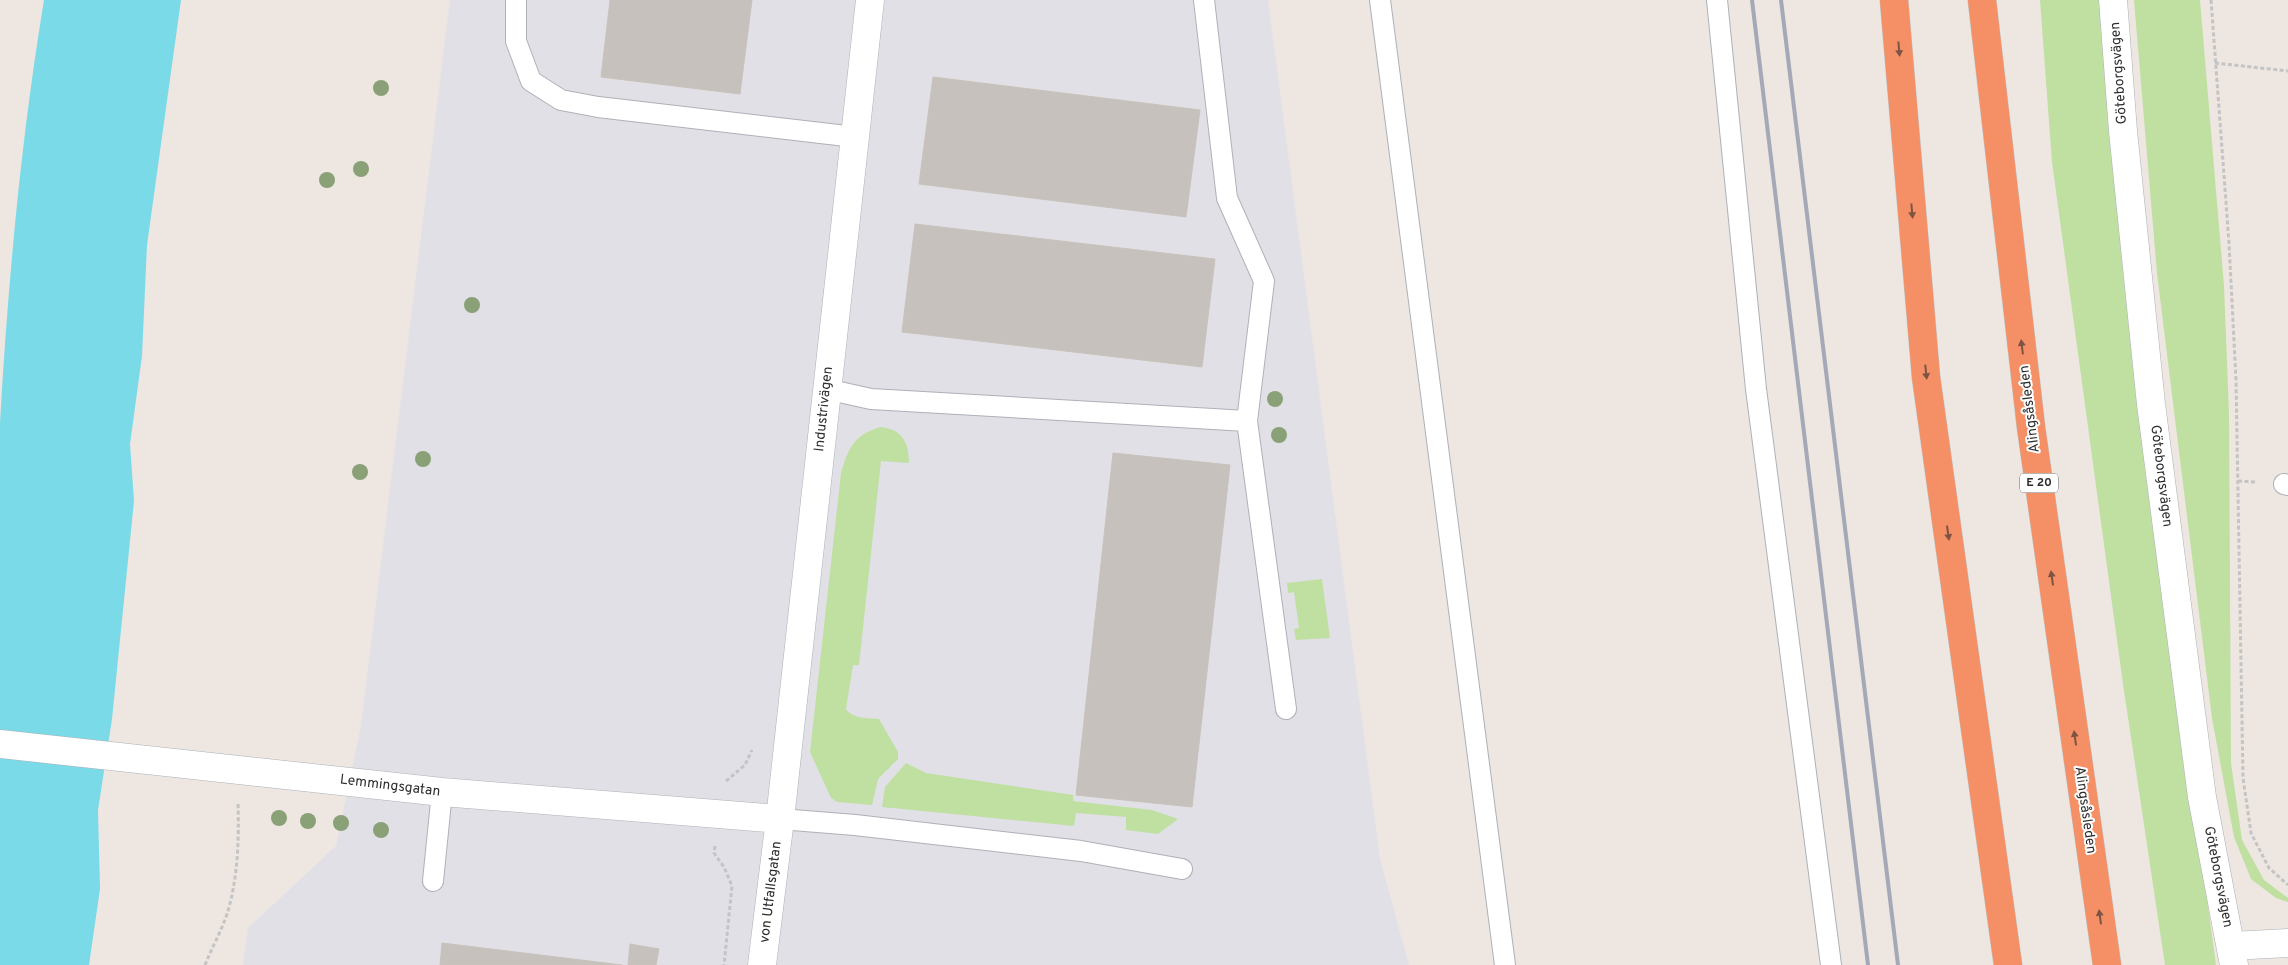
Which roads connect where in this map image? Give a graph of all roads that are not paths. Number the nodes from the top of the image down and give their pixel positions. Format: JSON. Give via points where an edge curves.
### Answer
{"nodes":[{"id":1,"x":516,"y":0,"type":"edge"},
{"id":2,"x":870,"y":0,"type":"edge"},
{"id":3,"x":1204,"y":0,"type":"edge"},
{"id":4,"x":1380,"y":0,"type":"edge"},
{"id":5,"x":1717,"y":0,"type":"edge"},
{"id":6,"x":1894,"y":0,"type":"edge"},
{"id":7,"x":1982,"y":0,"type":"edge"},
{"id":8,"x":2113,"y":0,"type":"edge"},
{"id":9,"x":855,"y":137,"type":"junction"},
{"id":10,"x":826,"y":389,"type":"junction"},
{"id":11,"x":1248,"y":421,"type":"junction"},
{"id":12,"x":1286,"y":709,"type":"dead end"},
{"id":13,"x":0,"y":744,"type":"edge"},
{"id":14,"x":442,"y":792,"type":"junction"},
{"id":15,"x":780,"y":819,"type":"junction"},
{"id":16,"x":1182,"y":869,"type":"dead end"},
{"id":17,"x":433,"y":881,"type":"dead end"},
{"id":18,"x":2288,"y":943,"type":"edge"},
{"id":19,"x":2232,"y":954,"type":"edge"},
{"id":20,"x":762,"y":965,"type":"edge"},
{"id":21,"x":1504,"y":965,"type":"edge"},
{"id":22,"x":1831,"y":965,"type":"edge"},
{"id":23,"x":2008,"y":965,"type":"edge"},
{"id":24,"x":2107,"y":965,"type":"edge"}],
"edges":[{"from":1,"to":9,"type":"lane","via":[[516,41],[530,81],[561,100]]},
{"from":2,"to":9,"type":"street","name":"Industrivägen"},
{"from":3,"to":11,"type":"lane","via":[[1227,198],[1264,281]]},
{"from":4,"to":21,"type":"lane"},
{"from":5,"to":22,"type":"lane","via":[[1756,390]]},
{"from":6,"to":23,"type":"highway","one_way":true,"via":[[1926,377]]},
{"from":24,"to":7,"type":"highway","name":"Alingsåsleden","number":"E 20","one_way":true,"via":[[2031,427]]},
{"from":8,"to":19,"type":"street","name":"Göteborgsvägen","via":[[2151,404],[2202,797]]},
{"from":9,"to":10,"type":"street","name":"Industrivägen"},
{"from":10,"to":11,"type":"lane","via":[[871,399]]},
{"from":10,"to":15,"type":"street","name":"Industrivägen"},
{"from":11,"to":12,"type":"lane"},
{"from":13,"to":14,"type":"street","name":"Lemmingsgatan"},
{"from":14,"to":15,"type":"street","name":"Lemmingsgatan"},
{"from":14,"to":17,"type":"lane"},
{"from":15,"to":16,"type":"lane","via":[[1080,850]]},
{"from":15,"to":20,"type":"street","name":"von Utfallsgatan"},
{"from":18,"to":19,"type":"street"}]}
